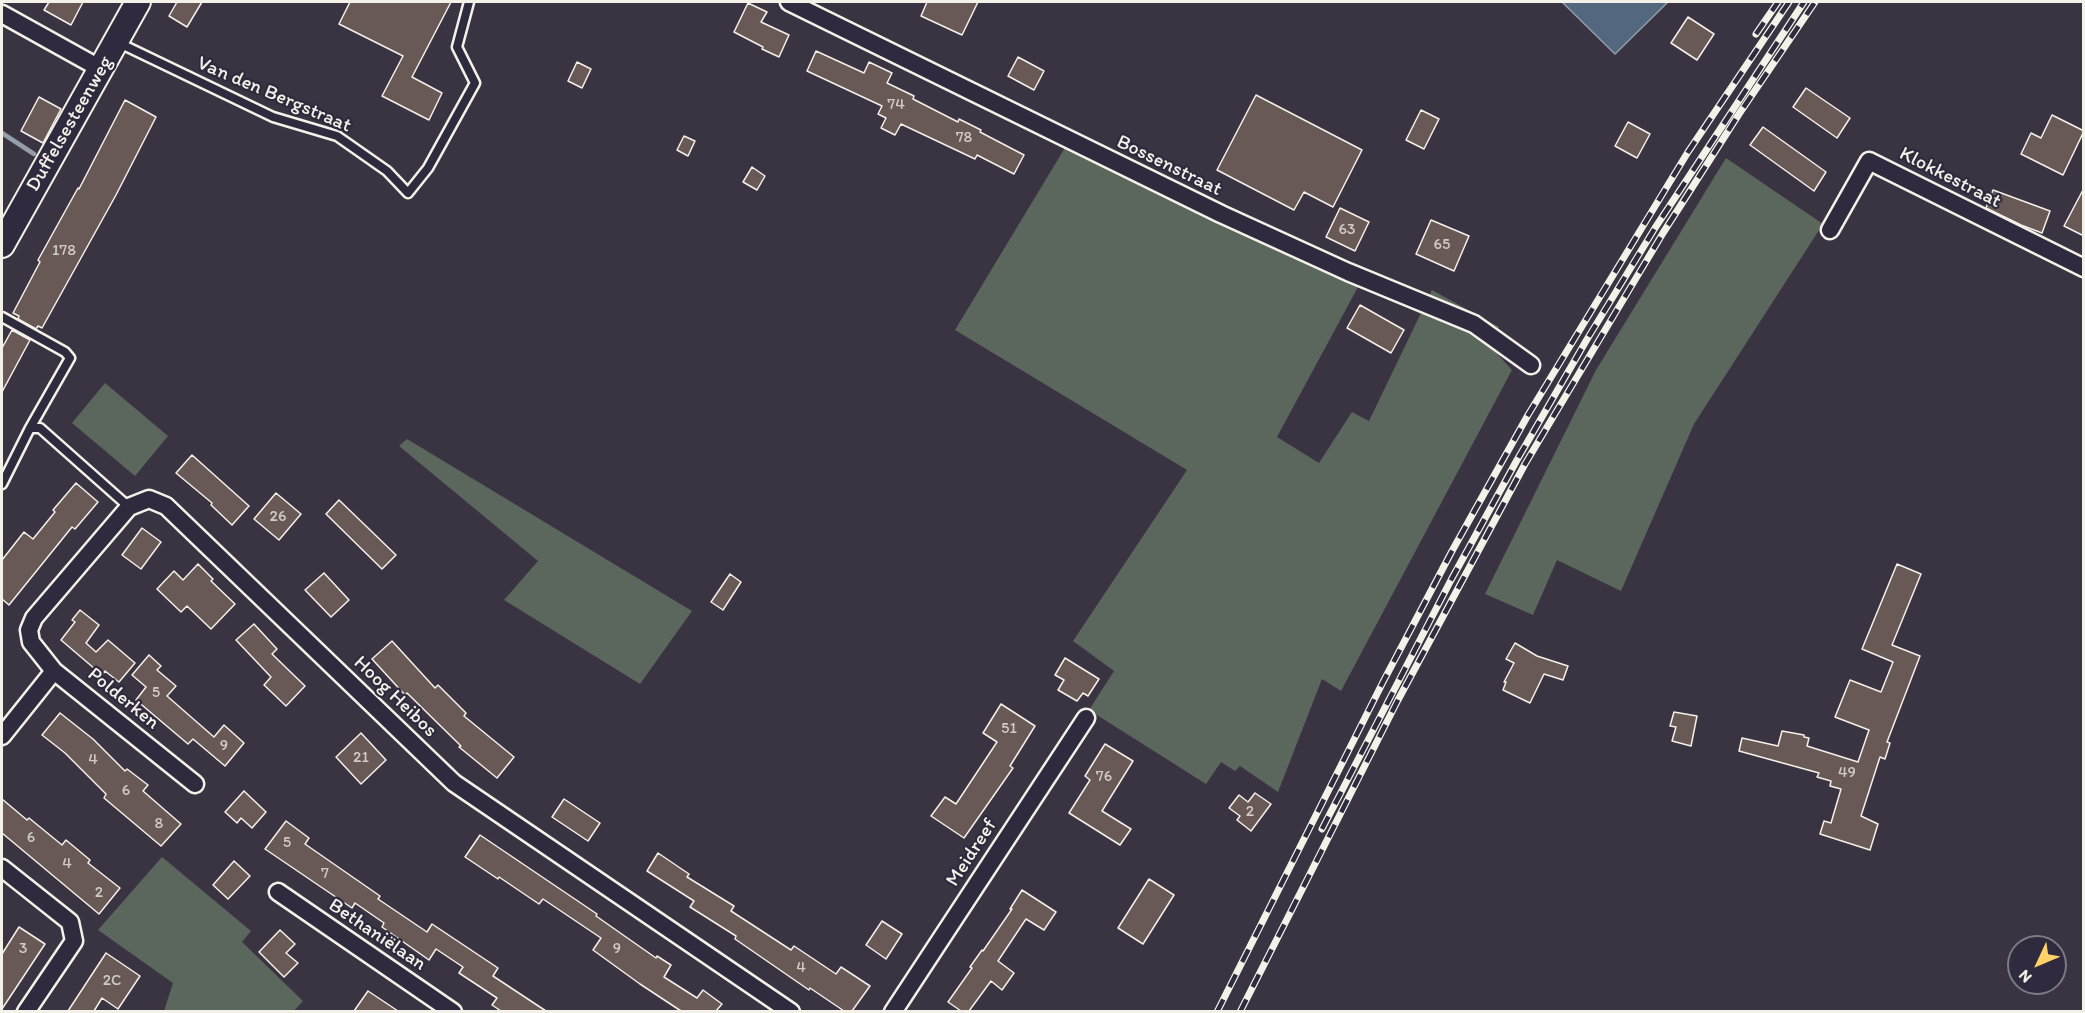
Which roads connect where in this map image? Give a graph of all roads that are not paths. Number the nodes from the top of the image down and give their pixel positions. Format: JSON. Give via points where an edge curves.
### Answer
{"nodes":[{"id":1,"x":138,"y":2,"type":"edge"},
{"id":2,"x":470,"y":2,"type":"edge"},
{"id":3,"x":789,"y":2,"type":"edge"},
{"id":4,"x":2,"y":14,"type":"edge"},
{"id":5,"x":117,"y":42,"type":"junction"},
{"id":6,"x":101,"y":69,"type":"junction"},
{"id":7,"x":1830,"y":230,"type":"dead end"},
{"id":8,"x":2,"y":245,"type":"edge"},
{"id":9,"x":2084,"y":268,"type":"edge"},
{"id":10,"x":2,"y":317,"type":"edge"},
{"id":11,"x":1531,"y":365,"type":"dead end"},
{"id":12,"x":30,"y":428,"type":"junction"},
{"id":13,"x":2,"y":484,"type":"edge"},
{"id":14,"x":129,"y":507,"type":"junction"},
{"id":15,"x":54,"y":671,"type":"junction"},
{"id":16,"x":1086,"y":718,"type":"dead end"},
{"id":17,"x":2,"y":736,"type":"edge"},
{"id":18,"x":195,"y":784,"type":"dead end"},
{"id":19,"x":2,"y":868,"type":"edge"},
{"id":20,"x":278,"y":892,"type":"dead end"},
{"id":21,"x":432,"y":1006,"type":"edge"},
{"id":22,"x":26,"y":1011,"type":"edge"},
{"id":23,"x":453,"y":1011,"type":"edge"},
{"id":24,"x":791,"y":1011,"type":"edge"},
{"id":25,"x":893,"y":1011,"type":"edge"}],
"edges":[{"from":1,"to":5,"type":"street","name":"Duffelsesteenweg"},
{"from":2,"to":5,"type":"lane","name":"Van den Bergstraat","via":[[457,47],[475,83],[428,168],[408,193],[387,171],[337,136],[273,117]]},
{"from":3,"to":11,"type":"street","name":"Bossenstraat","via":[[1221,214],[1474,324]]},
{"from":4,"to":6,"type":"street"},
{"from":5,"to":6,"type":"street","name":"Duffelsesteenweg"},
{"from":6,"to":8,"type":"street","name":"Duffelsesteenweg"},
{"from":7,"to":9,"type":"street","name":"Klokkestraat","via":[[1869,161]]},
{"from":10,"to":12,"type":"lane","via":[[70,358]]},
{"from":12,"to":13,"type":"lane"},
{"from":12,"to":14,"type":"lane","via":[[39,428]]},
{"from":14,"to":15,"type":"street","name":"Polderken","via":[[28,630],[32,642]]},
{"from":14,"to":24,"type":"street","name":"Hoog Heibos","via":[[148,499],[166,506],[454,783]]},
{"from":15,"to":17,"type":"street"},
{"from":15,"to":18,"type":"street","name":"Polderken"},
{"from":16,"to":25,"type":"street","name":"Meidreef"},
{"from":19,"to":22,"type":"street","via":[[70,922],[74,941]]},
{"from":20,"to":21,"type":"street","name":"Bethaniëlaan"},
{"from":21,"to":23,"type":"street","name":"Bethaniëlaan"}]}
